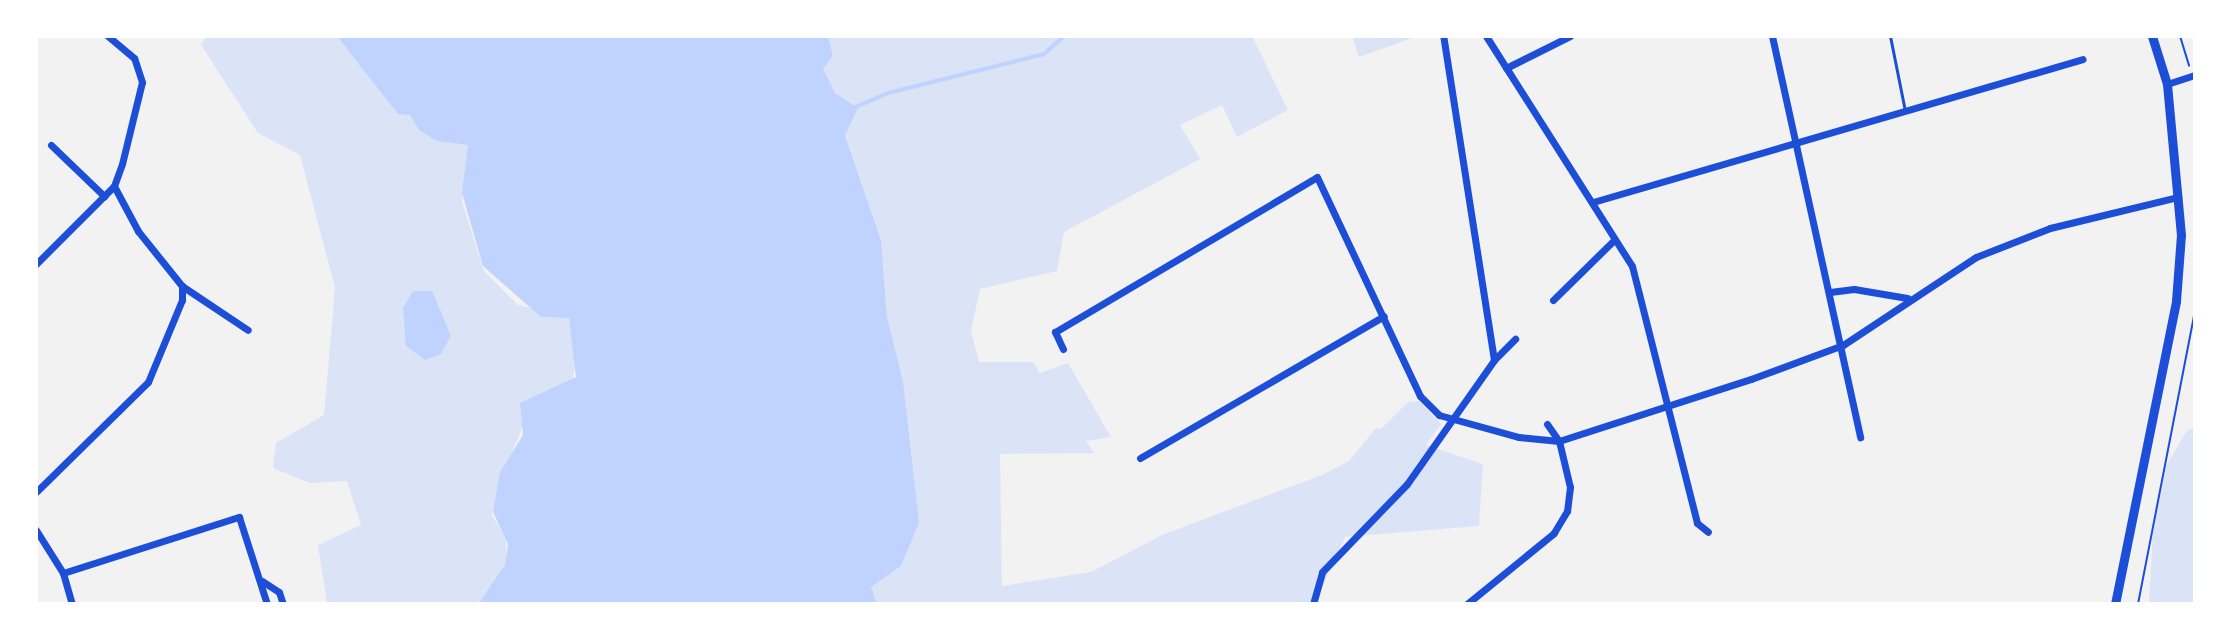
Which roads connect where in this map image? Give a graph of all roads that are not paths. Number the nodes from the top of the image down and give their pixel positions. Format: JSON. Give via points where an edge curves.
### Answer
{"nodes":[{"id":1,"x":108,"y":36,"type":"edge"},
{"id":2,"x":1443,"y":36,"type":"edge"},
{"id":3,"x":1486,"y":36,"type":"edge"},
{"id":4,"x":1570,"y":36,"type":"edge"},
{"id":5,"x":1772,"y":36,"type":"edge"},
{"id":6,"x":1890,"y":36,"type":"edge"},
{"id":7,"x":2152,"y":36,"type":"edge"},
{"id":8,"x":2083,"y":59,"type":"dead end"},
{"id":9,"x":1506,"y":68,"type":"junction"},
{"id":10,"x":2194,"y":76,"type":"edge"},
{"id":11,"x":2167,"y":84,"type":"junction"},
{"id":12,"x":1905,"y":111,"type":"junction"},
{"id":13,"x":1797,"y":142,"type":"junction"},
{"id":14,"x":51,"y":145,"type":"dead end"},
{"id":15,"x":114,"y":186,"type":"junction"},
{"id":16,"x":104,"y":196,"type":"junction"},
{"id":17,"x":2178,"y":197,"type":"junction"},
{"id":18,"x":1593,"y":202,"type":"junction"},
{"id":19,"x":1614,"y":240,"type":"junction"},
{"id":20,"x":36,"y":264,"type":"edge"},
{"id":21,"x":182,"y":286,"type":"junction"},
{"id":22,"x":1830,"y":292,"type":"junction"},
{"id":23,"x":1907,"y":298,"type":"junction"},
{"id":24,"x":1553,"y":300,"type":"dead end"},
{"id":25,"x":1384,"y":316,"type":"junction"},
{"id":26,"x":248,"y":330,"type":"dead end"},
{"id":27,"x":1515,"y":339,"type":"dead end"},
{"id":28,"x":1843,"y":345,"type":"junction"},
{"id":29,"x":1063,"y":349,"type":"dead end"},
{"id":30,"x":1494,"y":360,"type":"junction"},
{"id":31,"x":1666,"y":405,"type":"junction"},
{"id":32,"x":1452,"y":418,"type":"junction"},
{"id":33,"x":1547,"y":424,"type":"dead end"},
{"id":34,"x":1860,"y":437,"type":"dead end"},
{"id":35,"x":1559,"y":441,"type":"junction"},
{"id":36,"x":1140,"y":458,"type":"dead end"},
{"id":37,"x":36,"y":492,"type":"edge"},
{"id":38,"x":36,"y":530,"type":"edge"},
{"id":39,"x":1708,"y":532,"type":"dead end"},
{"id":40,"x":63,"y":573,"type":"junction"},
{"id":41,"x":260,"y":580,"type":"junction"},
{"id":42,"x":72,"y":604,"type":"edge"},
{"id":43,"x":267,"y":604,"type":"edge"},
{"id":44,"x":283,"y":604,"type":"edge"},
{"id":45,"x":1313,"y":604,"type":"edge"},
{"id":46,"x":1467,"y":604,"type":"edge"},
{"id":47,"x":2115,"y":604,"type":"edge"}],
"edges":[{"from":1,"to":15,"type":"street","via":[[134,58],[142,82]]},
{"from":2,"to":30,"type":"street"},
{"from":3,"to":9,"type":"street"},
{"from":4,"to":9,"type":"street"},
{"from":5,"to":13,"type":"street"},
{"from":6,"to":12,"type":"lane"},
{"from":7,"to":11,"type":"street"},
{"from":8,"to":12,"type":"street"},
{"from":9,"to":18,"type":"street"},
{"from":10,"to":11,"type":"street"},
{"from":11,"to":17,"type":"street"},
{"from":12,"to":13,"type":"street"},
{"from":13,"to":18,"type":"street"},
{"from":13,"to":22,"type":"street"},
{"from":14,"to":16,"type":"street"},
{"from":15,"to":16,"type":"street"},
{"from":15,"to":21,"type":"street","via":[[138,231]]},
{"from":16,"to":20,"type":"street"},
{"from":17,"to":23,"type":"street","via":[[2050,228],[1976,257]]},
{"from":17,"to":47,"type":"street","via":[[2176,301]]},
{"from":18,"to":19,"type":"street"},
{"from":19,"to":24,"type":"street"},
{"from":19,"to":31,"type":"street","via":[[1632,266],[1645,303]]},
{"from":21,"to":26,"type":"street"},
{"from":21,"to":37,"type":"street","via":[[162,357],[148,382]]},
{"from":22,"to":23,"type":"street","via":[[1854,289]]},
{"from":22,"to":28,"type":"street"},
{"from":23,"to":28,"type":"street"},
{"from":25,"to":29,"type":"street","via":[[1317,177],[1055,332]]},
{"from":25,"to":32,"type":"street","via":[[1420,396],[1439,415]]},
{"from":25,"to":36,"type":"street"},
{"from":27,"to":30,"type":"street"},
{"from":28,"to":31,"type":"street"},
{"from":28,"to":34,"type":"street"},
{"from":30,"to":32,"type":"street"},
{"from":31,"to":35,"type":"street"},
{"from":31,"to":39,"type":"street","via":[[1697,523]]},
{"from":32,"to":35,"type":"street","via":[[1519,437]]},
{"from":32,"to":45,"type":"street","via":[[1407,484],[1322,572]]},
{"from":33,"to":35,"type":"street"},
{"from":35,"to":46,"type":"street","via":[[1570,487],[1567,511],[1554,533],[1468,598]]},
{"from":38,"to":40,"type":"street"},
{"from":40,"to":41,"type":"street","via":[[239,517]]},
{"from":40,"to":42,"type":"street"},
{"from":41,"to":43,"type":"street"},
{"from":41,"to":44,"type":"street","via":[[279,592]]}]}
